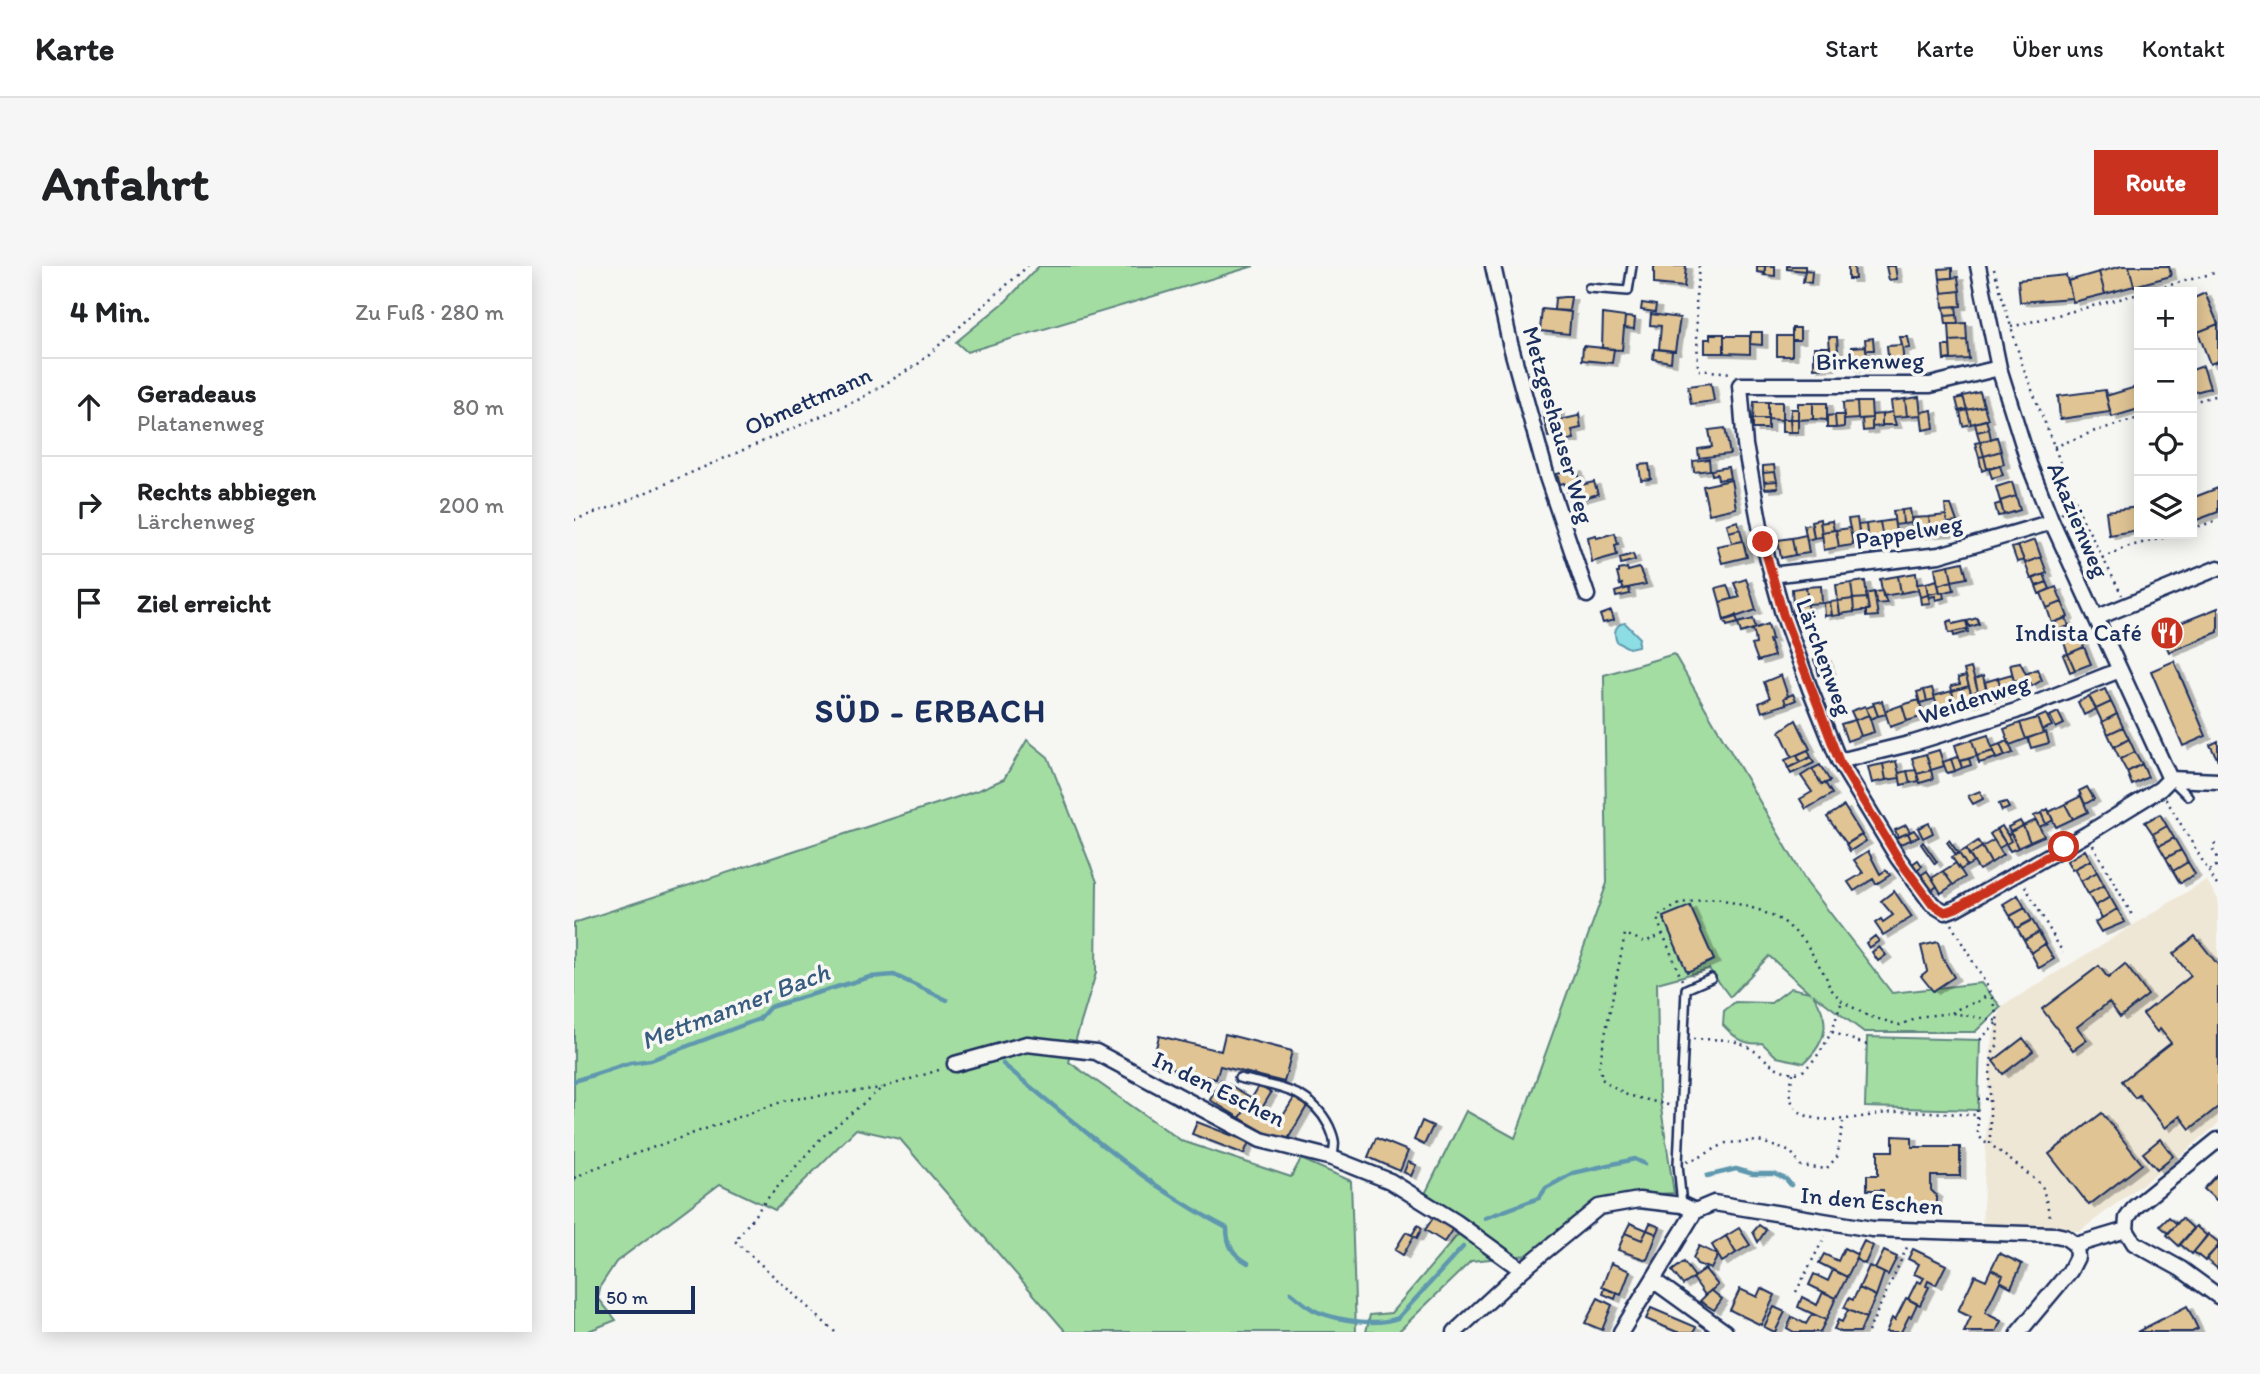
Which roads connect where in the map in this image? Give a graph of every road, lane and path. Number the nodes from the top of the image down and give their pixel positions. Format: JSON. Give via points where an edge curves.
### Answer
{"nodes":[{"id":1,"x":1028,"y":266,"type":"edge"},
{"id":2,"x":1493,"y":266,"type":"edge"},
{"id":3,"x":1632,"y":266,"type":"edge"},
{"id":4,"x":1699,"y":266,"type":"edge"},
{"id":5,"x":1978,"y":266,"type":"edge"},
{"id":6,"x":1993,"y":266,"type":"edge"},
{"id":7,"x":2218,"y":272,"type":"edge"},
{"id":8,"x":2162,"y":287,"type":"edge"},
{"id":9,"x":1589,"y":288,"type":"dead end"},
{"id":10,"x":2134,"y":295,"type":"edge"},
{"id":11,"x":2011,"y":327,"type":"junction"},
{"id":12,"x":1999,"y":368,"type":"junction"},
{"id":13,"x":1740,"y":385,"type":"junction"},
{"id":14,"x":2218,"y":395,"type":"edge"},
{"id":15,"x":2197,"y":401,"type":"edge"},
{"id":16,"x":2134,"y":419,"type":"edge"},
{"id":17,"x":2054,"y":447,"type":"junction"},
{"id":18,"x":574,"y":520,"type":"edge"},
{"id":19,"x":2218,"y":520,"type":"edge"},
{"id":20,"x":2052,"y":522,"type":"junction"},
{"id":21,"x":2197,"y":527,"type":"edge"},
{"id":22,"x":2159,"y":539,"type":"edge"},
{"id":23,"x":2102,"y":558,"type":"junction"},
{"id":24,"x":2218,"y":568,"type":"edge"},
{"id":25,"x":1771,"y":575,"type":"junction"},
{"id":26,"x":1587,"y":595,"type":"dead end"},
{"id":27,"x":2127,"y":605,"type":"junction"},
{"id":28,"x":2096,"y":618,"type":"junction"},
{"id":29,"x":2120,"y":670,"type":"junction"},
{"id":30,"x":1839,"y":761,"type":"junction"},
{"id":31,"x":2218,"y":780,"type":"edge"},
{"id":32,"x":2165,"y":784,"type":"junction"},
{"id":33,"x":2188,"y":796,"type":"dead end"},
{"id":34,"x":2087,"y":834,"type":"junction"},
{"id":35,"x":2215,"y":843,"type":"dead end"},
{"id":36,"x":2218,"y":858,"type":"edge"},
{"id":37,"x":2218,"y":865,"type":"edge"},
{"id":38,"x":2208,"y":870,"type":"junction"},
{"id":39,"x":2018,"y":873,"type":"junction"},
{"id":40,"x":2218,"y":887,"type":"edge"},
{"id":41,"x":1945,"y":912,"type":"junction"},
{"id":42,"x":2132,"y":915,"type":"dead end"},
{"id":43,"x":1663,"y":934,"type":"junction"},
{"id":44,"x":2063,"y":953,"type":"dead end"},
{"id":45,"x":1711,"y":978,"type":"dead end"},
{"id":46,"x":1686,"y":989,"type":"junction"},
{"id":47,"x":1990,"y":991,"type":"junction"},
{"id":48,"x":1842,"y":1000,"type":"junction"},
{"id":49,"x":1952,"y":1013,"type":"junction"},
{"id":50,"x":1998,"y":1021,"type":"junction"},
{"id":51,"x":1832,"y":1032,"type":"junction"},
{"id":52,"x":1684,"y":1038,"type":"junction"},
{"id":53,"x":1980,"y":1040,"type":"dead end"},
{"id":54,"x":1867,"y":1045,"type":"dead end"},
{"id":55,"x":956,"y":1065,"type":"joint"},
{"id":56,"x":1793,"y":1073,"type":"junction"},
{"id":57,"x":1240,"y":1077,"type":"dead end"},
{"id":58,"x":882,"y":1088,"type":"junction"},
{"id":59,"x":1978,"y":1099,"type":"dead end"},
{"id":60,"x":1992,"y":1099,"type":"junction"},
{"id":61,"x":1679,"y":1108,"type":"junction"},
{"id":62,"x":1977,"y":1110,"type":"dead end"},
{"id":63,"x":1976,"y":1115,"type":"junction"},
{"id":64,"x":1844,"y":1121,"type":"junction"},
{"id":65,"x":2218,"y":1140,"type":"edge"},
{"id":66,"x":1990,"y":1144,"type":"junction"},
{"id":67,"x":1332,"y":1158,"type":"junction"},
{"id":68,"x":1678,"y":1164,"type":"junction"},
{"id":69,"x":574,"y":1178,"type":"edge"},
{"id":70,"x":1688,"y":1208,"type":"junction"},
{"id":71,"x":1831,"y":1223,"type":"junction"},
{"id":72,"x":2126,"y":1230,"type":"junction"},
{"id":73,"x":1915,"y":1231,"type":"junction"},
{"id":74,"x":2056,"y":1235,"type":"junction"},
{"id":75,"x":2076,"y":1245,"type":"junction"},
{"id":76,"x":1521,"y":1270,"type":"junction"},
{"id":77,"x":1653,"y":1280,"type":"junction"},
{"id":78,"x":1796,"y":1292,"type":"dead end"},
{"id":79,"x":2217,"y":1294,"type":"edge"},
{"id":80,"x":835,"y":1332,"type":"edge"},
{"id":81,"x":1455,"y":1332,"type":"edge"},
{"id":82,"x":1621,"y":1332,"type":"edge"},
{"id":83,"x":1725,"y":1332,"type":"edge"},
{"id":84,"x":1868,"y":1332,"type":"edge"},
{"id":85,"x":2019,"y":1332,"type":"edge"}],
"edges":[{"from":1,"to":18,"type":"path","name":"Obmettmann","via":[[895,380],[797,427]]},
{"from":2,"to":26,"type":"street","name":"Metzgeshauser Weg","via":[[1547,477]]},
{"from":3,"to":9,"type":"lane","via":[[1629,291]]},
{"from":4,"to":13,"type":"path","via":[[1698,370],[1732,372]]},
{"from":5,"to":12,"type":"street","name":"Akazienweg"},
{"from":6,"to":11,"type":"path"},
{"from":7,"to":8,"type":"path"},
{"from":10,"to":11,"type":"path"},
{"from":11,"to":17,"type":"path"},
{"from":12,"to":13,"type":"street","name":"Birkenweg","via":[[1930,385]]},
{"from":12,"to":20,"type":"street","name":"Akazienweg"},
{"from":13,"to":25,"type":"street","name":"Lärchenweg","via":[[1745,445]]},
{"from":14,"to":15,"type":"path"},
{"from":16,"to":17,"type":"path"},
{"from":17,"to":23,"type":"path"},
{"from":19,"to":21,"type":"path"},
{"from":20,"to":25,"type":"street","name":"Pappelweg","via":[[1939,555]]},
{"from":20,"to":28,"type":"street","name":"Akazienweg"},
{"from":22,"to":23,"type":"path"},
{"from":23,"to":27,"type":"path"},
{"from":24,"to":27,"type":"street"},
{"from":25,"to":30,"type":"street","name":"Lärchenweg"},
{"from":27,"to":28,"type":"street"},
{"from":28,"to":29,"type":"street","name":"Akazienweg"},
{"from":29,"to":30,"type":"street","name":"Weidenweg","via":[[2016,711]]},
{"from":29,"to":32,"type":"street","name":"Akazienweg"},
{"from":30,"to":41,"type":"street","name":"Lärchenweg","via":[[1898,858],[1932,904]]},
{"from":31,"to":32,"type":"street"},
{"from":32,"to":33,"type":"lane"},
{"from":32,"to":34,"type":"street"},
{"from":32,"to":38,"type":"path"},
{"from":34,"to":39,"type":"street"},
{"from":34,"to":42,"type":"path"},
{"from":35,"to":36,"type":"path"},
{"from":37,"to":38,"type":"path"},
{"from":38,"to":40,"type":"path"},
{"from":39,"to":41,"type":"street"},
{"from":39,"to":44,"type":"path"},
{"from":41,"to":47,"type":"path"},
{"from":43,"to":46,"type":"path"},
{"from":43,"to":48,"type":"path","via":[[1657,916],[1681,903],[1717,898],[1759,910],[1783,921],[1804,940],[1830,988]]},
{"from":43,"to":61,"type":"path","via":[[1645,942],[1625,934],[1599,1066],[1602,1080],[1627,1094]]},
{"from":45,"to":46,"type":"lane"},
{"from":46,"to":52,"type":"lane"},
{"from":47,"to":49,"type":"path","via":[[1977,1003]]},
{"from":47,"to":50,"type":"path"},
{"from":48,"to":49,"type":"path","via":[[1868,1016],[1900,1025]]},
{"from":48,"to":51,"type":"path"},
{"from":49,"to":50,"type":"path"},
{"from":50,"to":53,"type":"path"},
{"from":50,"to":60,"type":"path","via":[[1991,1065]]},
{"from":51,"to":54,"type":"path"},
{"from":51,"to":56,"type":"path","via":[[1818,1058],[1801,1073]]},
{"from":52,"to":56,"type":"path","via":[[1730,1040],[1748,1047],[1783,1073]]},
{"from":52,"to":61,"type":"lane"},
{"from":55,"to":58,"type":"path"},
{"from":55,"to":67,"type":"street","name":"In den Eschen","via":[[1027,1044],[1096,1052],[1261,1140]]},
{"from":56,"to":64,"type":"path","via":[[1790,1095],[1797,1109],[1817,1118]]},
{"from":57,"to":67,"type":"lane","via":[[1307,1098],[1336,1141]]},
{"from":58,"to":69,"type":"path","via":[[787,1100]]},
{"from":58,"to":80,"type":"path","via":[[822,1137],[736,1241]]},
{"from":59,"to":60,"type":"path"},
{"from":60,"to":66,"type":"path"},
{"from":61,"to":68,"type":"lane"},
{"from":62,"to":63,"type":"path"},
{"from":63,"to":64,"type":"path","via":[[1894,1112]]},
{"from":63,"to":66,"type":"path","via":[[1978,1133]]},
{"from":64,"to":68,"type":"path","via":[[1837,1157],[1826,1169],[1801,1166],[1791,1152],[1759,1141],[1726,1143]]},
{"from":65,"to":72,"type":"street","via":[[2135,1207]]},
{"from":66,"to":74,"type":"path","via":[[2042,1185]]},
{"from":67,"to":76,"type":"street","name":"In den Eschen","via":[[1390,1181]]},
{"from":68,"to":70,"type":"lane"},
{"from":70,"to":71,"type":"street","name":"In den Eschen","via":[[1714,1203]]},
{"from":70,"to":76,"type":"street","name":"In den Eschen","via":[[1639,1200],[1599,1207]]},
{"from":70,"to":77,"type":"street"},
{"from":71,"to":73,"type":"street","name":"In den Eschen"},
{"from":71,"to":78,"type":"path"},
{"from":72,"to":75,"type":"street"},
{"from":72,"to":79,"type":"street","via":[[2134,1243]]},
{"from":73,"to":74,"type":"street","name":"In den Eschen"},
{"from":73,"to":84,"type":"path"},
{"from":74,"to":75,"type":"street","name":"In den Eschen"},
{"from":75,"to":85,"type":"street","via":[[2077,1257],[2070,1271]]},
{"from":76,"to":81,"type":"street","name":"In den Eschen"},
{"from":77,"to":82,"type":"street"},
{"from":77,"to":83,"type":"street"}]}
